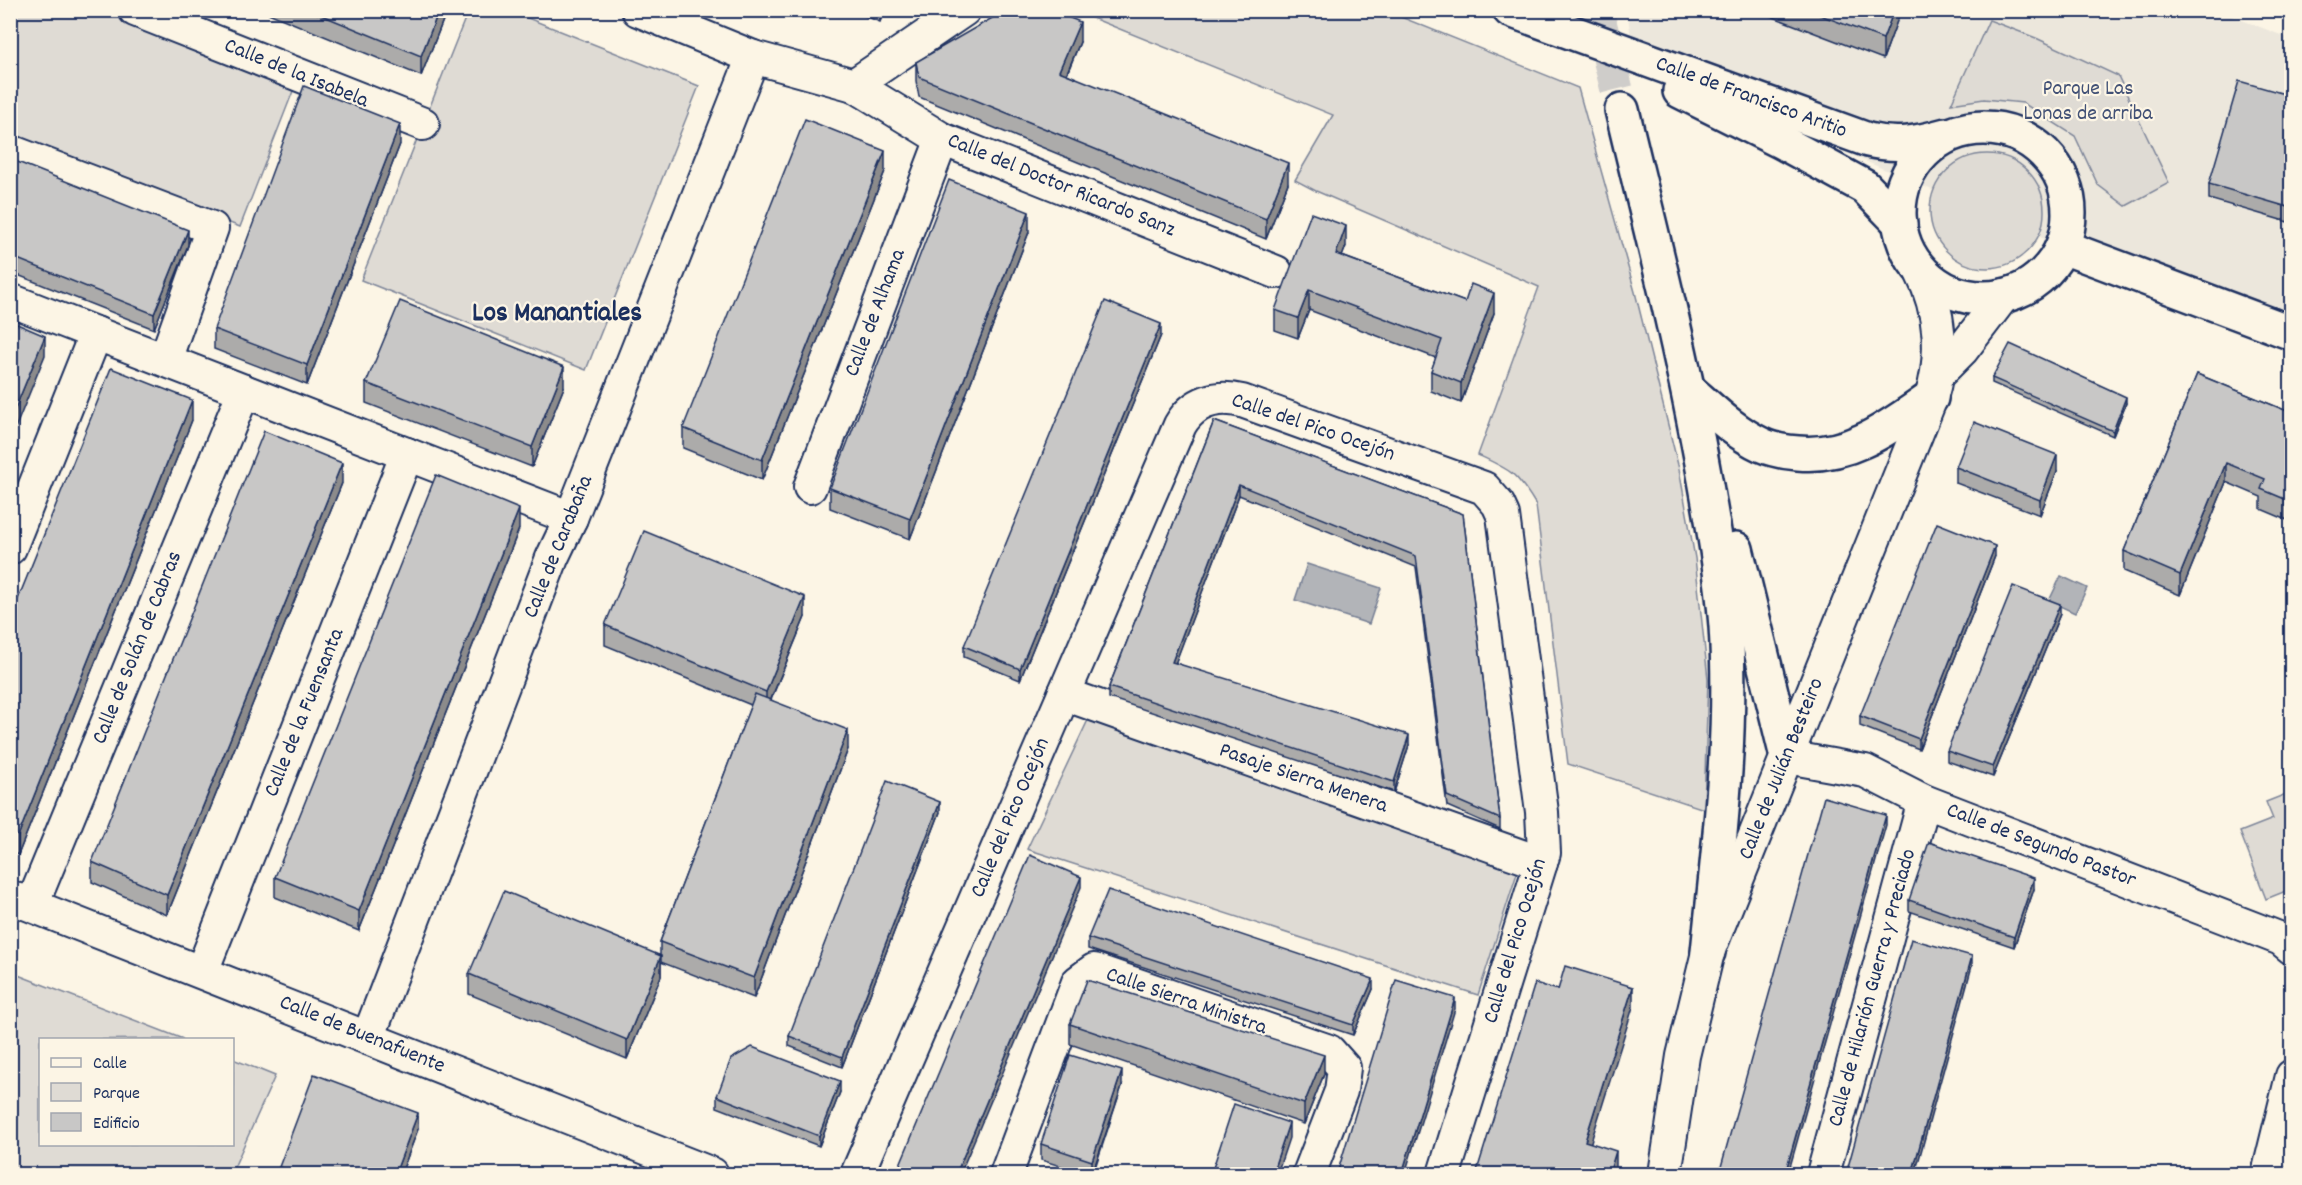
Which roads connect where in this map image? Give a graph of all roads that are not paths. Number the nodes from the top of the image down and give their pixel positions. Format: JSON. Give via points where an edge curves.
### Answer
{"nodes":[{"id":1,"x":135,"y":10,"type":"edge"},
{"id":2,"x":638,"y":10,"type":"edge"},
{"id":3,"x":964,"y":10,"type":"edge"},
{"id":4,"x":1510,"y":10,"type":"edge"},
{"id":5,"x":1551,"y":27,"type":"junction"},
{"id":6,"x":753,"y":57,"type":"junction"},
{"id":7,"x":854,"y":85,"type":"junction"},
{"id":8,"x":1622,"y":111,"type":"tunnel mouth"},
{"id":9,"x":423,"y":124,"type":"dead end"},
{"id":10,"x":1954,"y":133,"type":"junction"},
{"id":11,"x":942,"y":139,"type":"junction"},
{"id":12,"x":10,"y":151,"type":"edge"},
{"id":13,"x":1900,"y":223,"type":"junction"},
{"id":14,"x":2063,"y":247,"type":"junction"},
{"id":15,"x":1276,"y":272,"type":"dead end"},
{"id":16,"x":1921,"y":272,"type":"junction"},
{"id":17,"x":2004,"y":295,"type":"junction"},
{"id":18,"x":10,"y":300,"type":"edge"},
{"id":19,"x":96,"y":333,"type":"junction"},
{"id":20,"x":2292,"y":333,"type":"edge"},
{"id":21,"x":165,"y":360,"type":"junction"},
{"id":22,"x":1934,"y":386,"type":"junction"},
{"id":23,"x":1688,"y":389,"type":"junction"},
{"id":24,"x":244,"y":391,"type":"junction"},
{"id":25,"x":407,"y":454,"type":"junction"},
{"id":26,"x":810,"y":488,"type":"dead end"},
{"id":27,"x":571,"y":518,"type":"junction"},
{"id":28,"x":10,"y":548,"type":"edge"},
{"id":29,"x":1064,"y":694,"type":"junction"},
{"id":30,"x":1787,"y":757,"type":"junction"},
{"id":31,"x":1924,"y":801,"type":"junction"},
{"id":32,"x":1541,"y":863,"type":"junction"},
{"id":33,"x":21,"y":901,"type":"edge"},
{"id":34,"x":2292,"y":948,"type":"edge"},
{"id":35,"x":1708,"y":952,"type":"junction"},
{"id":36,"x":202,"y":971,"type":"junction"},
{"id":37,"x":368,"y":1038,"type":"junction"},
{"id":38,"x":2292,"y":1076,"type":"edge"},
{"id":39,"x":712,"y":1174,"type":"edge"},
{"id":40,"x":857,"y":1174,"type":"edge"},
{"id":41,"x":1006,"y":1174,"type":"edge"},
{"id":42,"x":1309,"y":1174,"type":"edge"},
{"id":43,"x":1444,"y":1174,"type":"edge"},
{"id":44,"x":1665,"y":1174,"type":"edge"},
{"id":45,"x":1823,"y":1174,"type":"edge"},
{"id":46,"x":2268,"y":1174,"type":"edge"}],
"edges":[{"from":1,"to":9,"type":"street","name":"Calle de la Isabela"},
{"from":2,"to":6,"type":"street"},
{"from":3,"to":7,"type":"street"},
{"from":4,"to":5,"type":"main road","name":"Calle de Francisco Aritio"},
{"from":5,"to":10,"type":"main road","name":"Calle de Francisco Aritio","via":[[1868,141],[1887,145],[1914,143]]},
{"from":5,"to":13,"type":"main road","name":"Calle de Francisco Aritio","via":[[1833,168],[1865,187]]},
{"from":6,"to":7,"type":"street","name":"Calle del Doctor Ricardo Sanz"},
{"from":6,"to":27,"type":"street","name":"Calle de Carabaña"},
{"from":7,"to":11,"type":"street","name":"Calle del Doctor Ricardo Sanz"},
{"from":8,"to":23,"type":"main road"},
{"from":10,"to":13,"type":"main road","via":[[1929,147],[1911,169],[1900,195]]},
{"from":10,"to":14,"type":"main road","via":[[1986,127],[1997,129],[2019,134],[2046,153],[2064,181],[2070,214]]},
{"from":11,"to":15,"type":"street","name":"Calle del Doctor Ricardo Sanz"},
{"from":11,"to":26,"type":"street","name":"Calle de Alhama"},
{"from":12,"to":21,"type":"street","via":[[212,228]]},
{"from":13,"to":16,"type":"main road","via":[[1906,247]]},
{"from":14,"to":17,"type":"main road","via":[[2046,272],[2021,290]]},
{"from":14,"to":20,"type":"main road"},
{"from":16,"to":17,"type":"main road","via":[[1942,288],[1966,298]]},
{"from":16,"to":22,"type":"street","name":"Calle de Julián Besteiro","via":[[1937,313]]},
{"from":17,"to":22,"type":"street","name":"Calle de Julián Besteiro"},
{"from":18,"to":19,"type":"street"},
{"from":19,"to":21,"type":"street"},
{"from":19,"to":28,"type":"street"},
{"from":21,"to":24,"type":"street"},
{"from":22,"to":23,"type":"main road","via":[[1885,429],[1854,446],[1809,454],[1762,445],[1723,420]]},
{"from":22,"to":30,"type":"street","name":"Calle de Julián Besteiro"},
{"from":23,"to":30,"type":"main road","via":[[1713,453]]},
{"from":23,"to":35,"type":"main road","via":[[1715,536],[1727,648],[1725,775]]},
{"from":24,"to":25,"type":"street"},
{"from":24,"to":33,"type":"street","name":"Calle de Solán de Cabras"},
{"from":25,"to":27,"type":"street"},
{"from":25,"to":36,"type":"street","name":"Calle de la Fuensanta"},
{"from":27,"to":37,"type":"street","name":"Calle de Carabaña"},
{"from":29,"to":32,"type":"street","name":"Pasaje Sierra Menera"},
{"from":29,"to":32,"type":"street","name":"Calle del Pico Ocejón","via":[[1184,417],[1197,405],[1219,397],[1242,401],[1484,488],[1498,504],[1505,526],[1542,812],[1545,843]]},
{"from":29,"to":40,"type":"street","name":"Calle del Pico Ocejón"},
{"from":30,"to":31,"type":"street","name":"Calle de Segundo Pastor","via":[[1865,771]]},
{"from":30,"to":35,"type":"street","name":"Calle de Julián Besteiro"},
{"from":31,"to":34,"type":"street","name":"Calle de Segundo Pastor","via":[[2281,939]]},
{"from":31,"to":45,"type":"street","name":"Calle de Hilarión Guerra y Preciado"},
{"from":32,"to":43,"type":"street","name":"Calle del Pico Ocejón"},
{"from":33,"to":36,"type":"street","name":"Calle de Buenafuente"},
{"from":35,"to":44,"type":"street","name":"Calle de Julián Besteiro","via":[[1683,1056]]},
{"from":36,"to":37,"type":"street","name":"Calle de Buenafuente"},
{"from":37,"to":39,"type":"street","name":"Calle de Buenafuente"},
{"from":38,"to":46,"type":"street"},
{"from":41,"to":42,"type":"street","name":"Calle Sierra Ministra","via":[[1078,982],[1094,970],[1329,1051],[1344,1068],[1341,1091]]}]}
